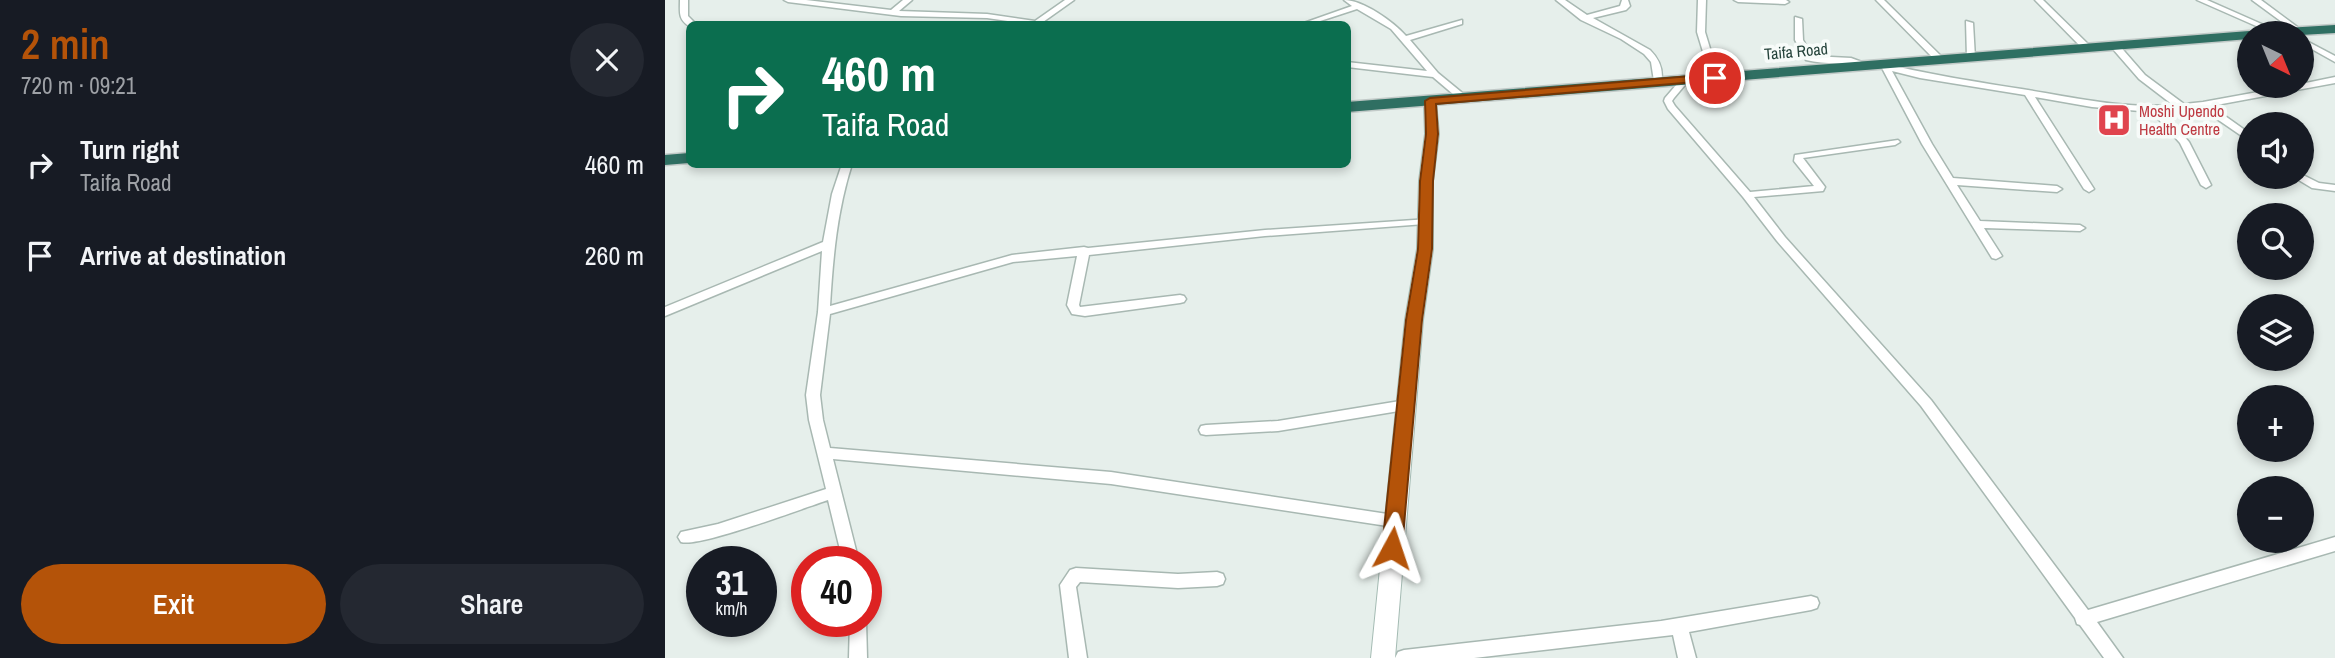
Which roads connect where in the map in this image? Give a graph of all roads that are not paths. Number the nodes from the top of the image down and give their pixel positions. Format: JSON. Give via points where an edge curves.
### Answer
{"nodes":[{"id":1,"x":684,"y":0,"type":"edge"},
{"id":2,"x":788,"y":0,"type":"edge"},
{"id":3,"x":908,"y":0,"type":"edge"},
{"id":4,"x":1070,"y":0,"type":"edge"},
{"id":5,"x":1348,"y":0,"type":"edge"},
{"id":6,"x":1560,"y":0,"type":"edge"},
{"id":7,"x":1702,"y":0,"type":"edge"},
{"id":8,"x":1738,"y":0,"type":"edge"},
{"id":9,"x":1880,"y":0,"type":"edge"},
{"id":10,"x":2039,"y":0,"type":"edge"},
{"id":11,"x":2200,"y":0,"type":"edge"},
{"id":12,"x":2256,"y":0,"type":"edge"},
{"id":13,"x":1625,"y":2,"type":"dead end"},
{"id":14,"x":1785,"y":2,"type":"dead end"},
{"id":15,"x":1358,"y":6,"type":"junction"},
{"id":16,"x":894,"y":12,"type":"junction"},
{"id":17,"x":1584,"y":18,"type":"junction"},
{"id":18,"x":1798,"y":19,"type":"dead end"},
{"id":19,"x":687,"y":21,"type":"edge"},
{"id":20,"x":1018,"y":21,"type":"edge"},
{"id":21,"x":1041,"y":21,"type":"edge"},
{"id":22,"x":1314,"y":21,"type":"edge"},
{"id":23,"x":2250,"y":21,"type":"edge"},
{"id":24,"x":2280,"y":21,"type":"edge"},
{"id":25,"x":1458,"y":22,"type":"dead end"},
{"id":26,"x":1969,"y":23,"type":"dead end"},
{"id":27,"x":2335,"y":29,"type":"edge"},
{"id":28,"x":2314,"y":32,"type":"edge"},
{"id":29,"x":2237,"y":36,"type":"edge"},
{"id":30,"x":1406,"y":38,"type":"junction"},
{"id":31,"x":2115,"y":46,"type":"junction"},
{"id":32,"x":2314,"y":46,"type":"edge"},
{"id":33,"x":2087,"y":48,"type":"junction"},
{"id":34,"x":1971,"y":58,"type":"junction"},
{"id":35,"x":1940,"y":60,"type":"junction"},
{"id":36,"x":2335,"y":60,"type":"edge"},
{"id":37,"x":1351,"y":64,"type":"edge"},
{"id":38,"x":1875,"y":66,"type":"junction"},
{"id":39,"x":1435,"y":75,"type":"junction"},
{"id":40,"x":1715,"y":78,"type":"junction"},
{"id":41,"x":1686,"y":79,"type":"junction"},
{"id":42,"x":2335,"y":80,"type":"edge"},
{"id":43,"x":1658,"y":81,"type":"junction"},
{"id":44,"x":2028,"y":93,"type":"junction"},
{"id":45,"x":1463,"y":98,"type":"junction"},
{"id":46,"x":1430,"y":101,"type":"junction"},
{"id":47,"x":2203,"y":104,"type":"junction"},
{"id":48,"x":1351,"y":107,"type":"edge"},
{"id":49,"x":2182,"y":107,"type":"junction"},
{"id":50,"x":2155,"y":109,"type":"junction"},
{"id":51,"x":2237,"y":129,"type":"edge"},
{"id":52,"x":1895,"y":142,"type":"dead end"},
{"id":53,"x":686,"y":158,"type":"edge"},
{"id":54,"x":665,"y":160,"type":"edge"},
{"id":55,"x":846,"y":168,"type":"edge"},
{"id":56,"x":1949,"y":181,"type":"junction"},
{"id":57,"x":2206,"y":185,"type":"dead end"},
{"id":58,"x":2314,"y":185,"type":"edge"},
{"id":59,"x":2335,"y":188,"type":"edge"},
{"id":60,"x":2057,"y":189,"type":"dead end"},
{"id":61,"x":2089,"y":189,"type":"dead end"},
{"id":62,"x":1747,"y":195,"type":"junction"},
{"id":63,"x":1425,"y":221,"type":"junction"},
{"id":64,"x":1976,"y":224,"type":"junction"},
{"id":65,"x":2080,"y":228,"type":"dead end"},
{"id":66,"x":828,"y":244,"type":"junction"},
{"id":67,"x":1084,"y":250,"type":"junction"},
{"id":68,"x":1996,"y":256,"type":"dead end"},
{"id":69,"x":1180,"y":299,"type":"dead end"},
{"id":70,"x":665,"y":312,"type":"edge"},
{"id":71,"x":824,"y":312,"type":"junction"},
{"id":72,"x":1406,"y":405,"type":"junction"},
{"id":73,"x":1206,"y":430,"type":"dead end"},
{"id":74,"x":824,"y":453,"type":"junction"},
{"id":75,"x":835,"y":492,"type":"junction"},
{"id":76,"x":1394,"y":521,"type":"junction"},
{"id":77,"x":686,"y":537,"type":"dead end"},
{"id":78,"x":2335,"y":544,"type":"edge"},
{"id":79,"x":847,"y":546,"type":"edge"},
{"id":80,"x":1217,"y":579,"type":"dead end"},
{"id":81,"x":1811,"y":603,"type":"dead end"},
{"id":82,"x":2083,"y":619,"type":"junction"},
{"id":83,"x":1679,"y":626,"type":"junction"},
{"id":84,"x":858,"y":637,"type":"edge"},
{"id":85,"x":858,"y":658,"type":"edge"},
{"id":86,"x":1078,"y":658,"type":"edge"},
{"id":87,"x":1383,"y":658,"type":"edge"},
{"id":88,"x":1405,"y":658,"type":"edge"},
{"id":89,"x":1687,"y":658,"type":"edge"},
{"id":90,"x":2114,"y":658,"type":"edge"}],
"edges":[{"from":1,"to":19,"type":"street","via":[[681,13]]},
{"from":2,"to":16,"type":"street"},
{"from":3,"to":16,"type":"street"},
{"from":4,"to":21,"type":"street"},
{"from":5,"to":15,"type":"street"},
{"from":6,"to":17,"type":"street"},
{"from":7,"to":40,"type":"street","via":[[1701,32]]},
{"from":8,"to":14,"type":"street"},
{"from":9,"to":35,"type":"street"},
{"from":10,"to":33,"type":"street"},
{"from":11,"to":23,"type":"street"},
{"from":12,"to":24,"type":"street"},
{"from":13,"to":17,"type":"street","via":[[1623,8]]},
{"from":15,"to":22,"type":"street"},
{"from":15,"to":30,"type":"street"},
{"from":16,"to":20,"type":"street"},
{"from":17,"to":43,"type":"street","via":[[1645,52],[1657,66]]},
{"from":18,"to":38,"type":"street","via":[[1799,40],[1809,58],[1852,59]]},
{"from":25,"to":30,"type":"street"},
{"from":26,"to":34,"type":"street"},
{"from":27,"to":28,"type":"highway"},
{"from":29,"to":31,"type":"highway","name":"Taifa Road"},
{"from":30,"to":39,"type":"street"},
{"from":31,"to":33,"type":"highway","name":"Taifa Road"},
{"from":31,"to":49,"type":"street","via":[[2142,77]]},
{"from":32,"to":36,"type":"street"},
{"from":33,"to":34,"type":"highway","name":"Taifa Road"},
{"from":34,"to":35,"type":"highway","name":"Taifa Road"},
{"from":35,"to":38,"type":"highway","name":"Taifa Road"},
{"from":37,"to":39,"type":"street"},
{"from":38,"to":40,"type":"highway","name":"Taifa Road"},
{"from":38,"to":44,"type":"street"},
{"from":38,"to":56,"type":"street"},
{"from":39,"to":45,"type":"street"},
{"from":40,"to":41,"type":"highway","name":"Taifa Road"},
{"from":41,"to":43,"type":"highway","name":"Taifa Road"},
{"from":41,"to":62,"type":"street","via":[[1668,101]]},
{"from":42,"to":47,"type":"street"},
{"from":43,"to":45,"type":"highway","name":"Taifa Road"},
{"from":44,"to":50,"type":"street"},
{"from":44,"to":61,"type":"street"},
{"from":45,"to":46,"type":"highway","name":"Taifa Road"},
{"from":46,"to":48,"type":"highway","name":"Taifa Road"},
{"from":46,"to":63,"type":"street"},
{"from":47,"to":49,"type":"street"},
{"from":47,"to":51,"type":"street"},
{"from":49,"to":50,"type":"street"},
{"from":50,"to":57,"type":"street","via":[[2184,142]]},
{"from":52,"to":62,"type":"street","via":[[1798,157],[1819,188]]},
{"from":53,"to":54,"type":"highway"},
{"from":55,"to":66,"type":"street"},
{"from":56,"to":60,"type":"street"},
{"from":56,"to":64,"type":"street"},
{"from":58,"to":59,"type":"street"},
{"from":62,"to":82,"type":"street","via":[[1926,403]]},
{"from":63,"to":67,"type":"street"},
{"from":63,"to":72,"type":"street"},
{"from":64,"to":65,"type":"street"},
{"from":64,"to":68,"type":"street"},
{"from":66,"to":70,"type":"street"},
{"from":66,"to":71,"type":"street"},
{"from":67,"to":69,"type":"street","via":[[1073,305],[1076,311]]},
{"from":67,"to":71,"type":"street","via":[[1011,259]]},
{"from":71,"to":74,"type":"street","via":[[813,395]]},
{"from":72,"to":73,"type":"street","via":[[1277,426]]},
{"from":72,"to":76,"type":"street"},
{"from":74,"to":75,"type":"street"},
{"from":74,"to":76,"type":"street","via":[[1111,478]]},
{"from":75,"to":77,"type":"street"},
{"from":75,"to":79,"type":"street"},
{"from":76,"to":87,"type":"street"},
{"from":78,"to":82,"type":"street"},
{"from":80,"to":86,"type":"street","via":[[1076,575],[1068,585]]},
{"from":81,"to":83,"type":"street"},
{"from":82,"to":90,"type":"street"},
{"from":83,"to":88,"type":"street"},
{"from":83,"to":89,"type":"street"},
{"from":84,"to":85,"type":"street"}]}
